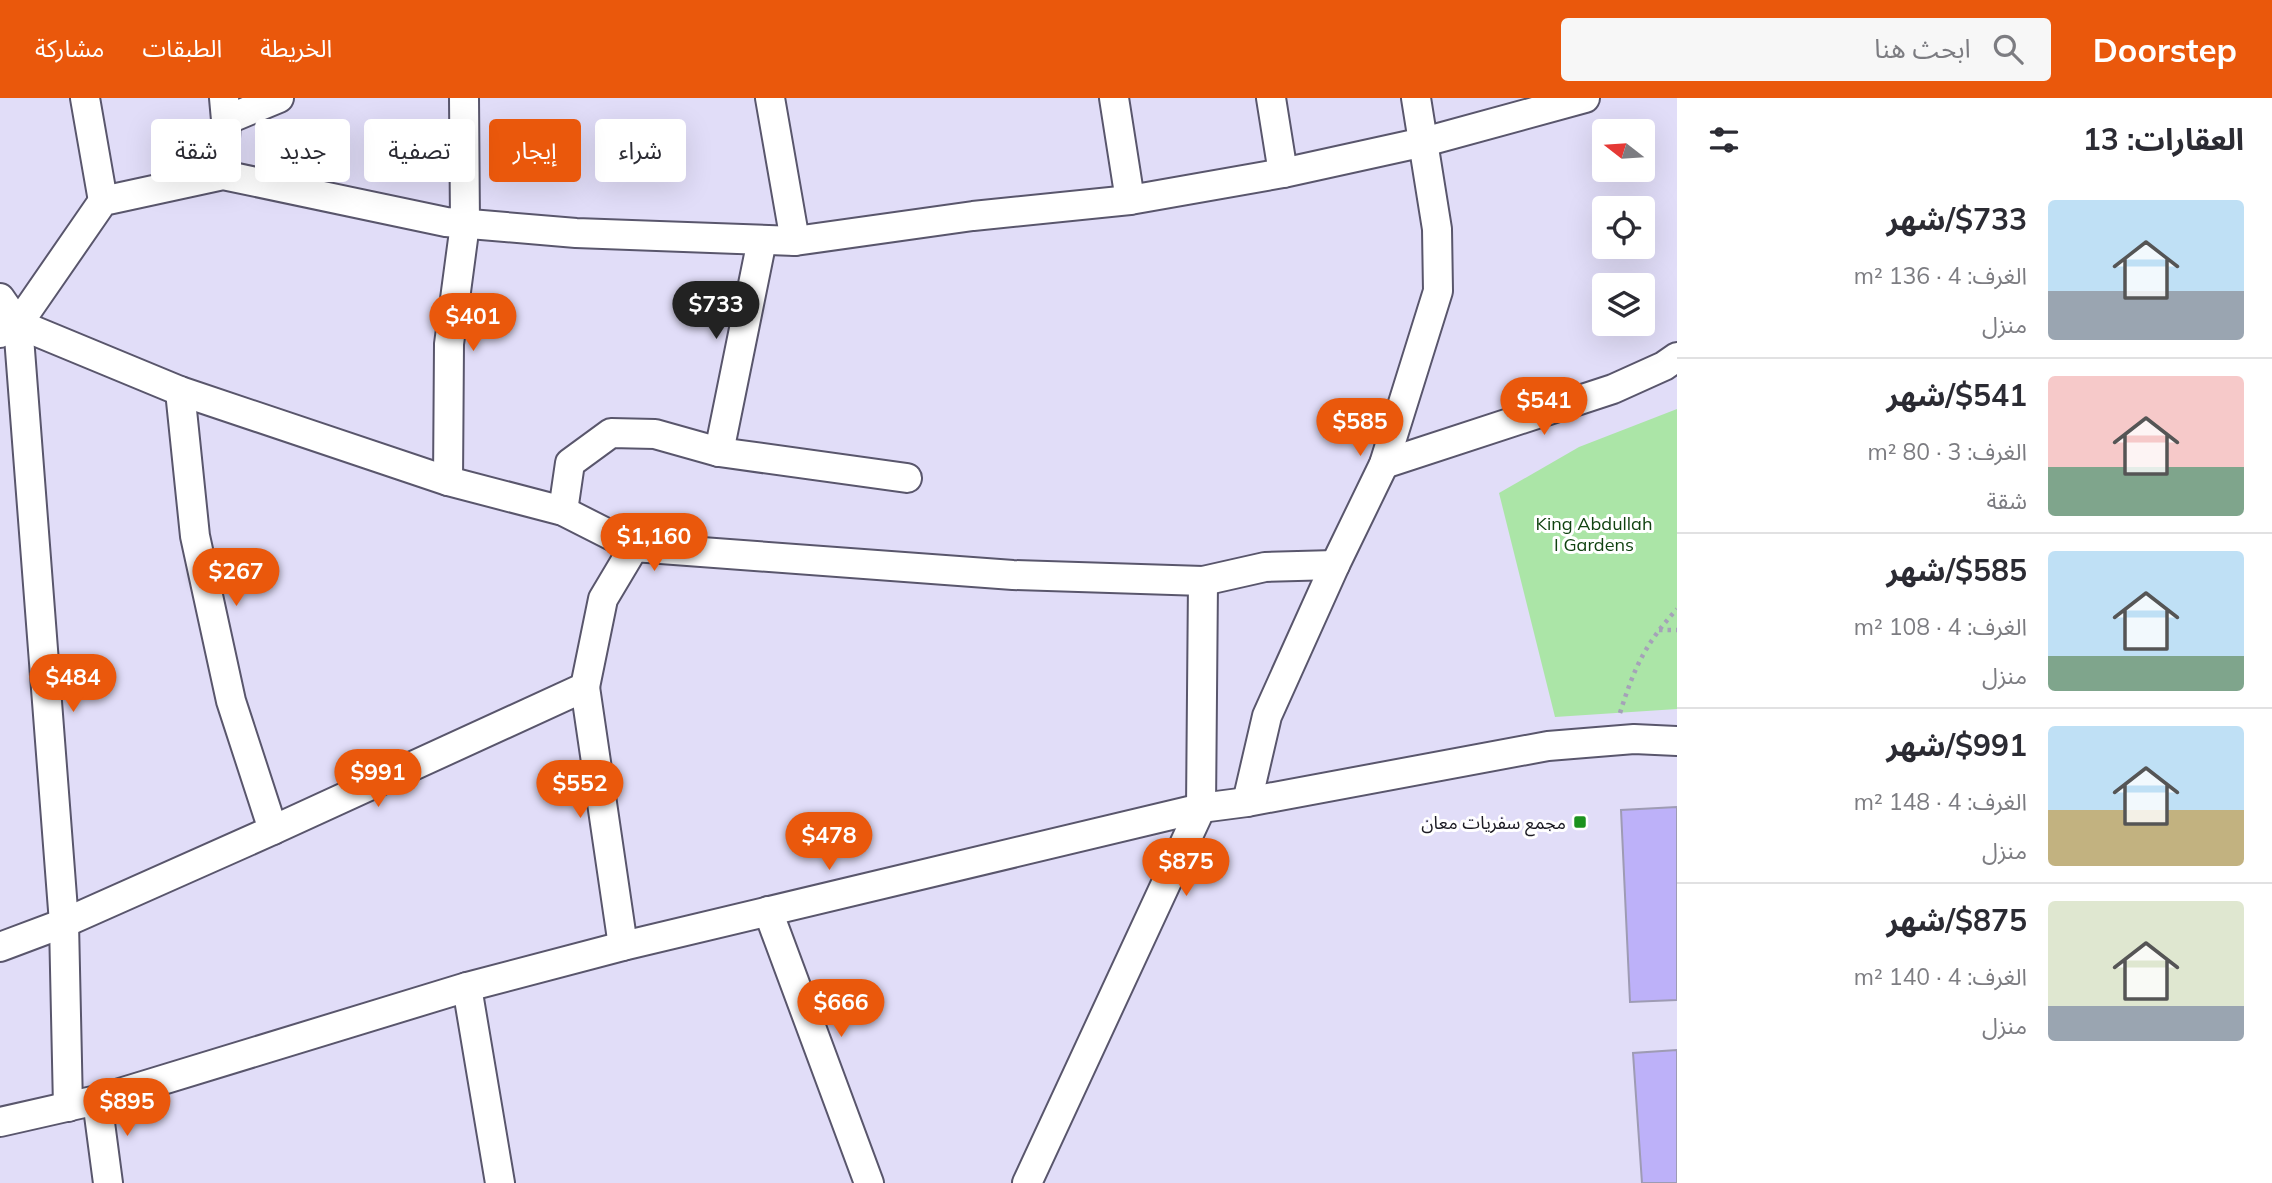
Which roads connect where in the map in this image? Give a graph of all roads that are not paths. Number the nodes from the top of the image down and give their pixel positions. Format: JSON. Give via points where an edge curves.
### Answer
{"nodes":[{"id":1,"x":85,"y":98,"type":"edge"},
{"id":2,"x":279,"y":98,"type":"edge"},
{"id":3,"x":464,"y":98,"type":"edge"},
{"id":4,"x":770,"y":98,"type":"edge"},
{"id":5,"x":1114,"y":98,"type":"edge"},
{"id":6,"x":1271,"y":98,"type":"edge"},
{"id":7,"x":1416,"y":98,"type":"edge"},
{"id":8,"x":1585,"y":98,"type":"edge"},
{"id":9,"x":225,"y":109,"type":"edge"},
{"id":10,"x":1424,"y":142,"type":"junction"},
{"id":11,"x":1283,"y":173,"type":"junction"},
{"id":12,"x":241,"y":179,"type":"edge"},
{"id":13,"x":191,"y":182,"type":"edge"},
{"id":14,"x":1130,"y":200,"type":"junction"},
{"id":15,"x":103,"y":201,"type":"junction"},
{"id":16,"x":465,"y":224,"type":"junction"},
{"id":17,"x":762,"y":240,"type":"junction"},
{"id":18,"x":795,"y":241,"type":"junction"},
{"id":19,"x":0,"y":298,"type":"edge"},
{"id":20,"x":9,"y":328,"type":"edge"},
{"id":21,"x":1677,"y":357,"type":"edge"},
{"id":22,"x":180,"y":391,"type":"junction"},
{"id":23,"x":719,"y":452,"type":"junction"},
{"id":24,"x":1384,"y":464,"type":"junction"},
{"id":25,"x":906,"y":478,"type":"dead end"},
{"id":26,"x":448,"y":481,"type":"junction"},
{"id":27,"x":563,"y":511,"type":"junction"},
{"id":28,"x":634,"y":547,"type":"junction"},
{"id":29,"x":1335,"y":565,"type":"junction"},
{"id":30,"x":1203,"y":581,"type":"junction"},
{"id":31,"x":585,"y":687,"type":"junction"},
{"id":32,"x":1677,"y":741,"type":"edge"},
{"id":33,"x":1247,"y":802,"type":"junction"},
{"id":34,"x":1201,"y":808,"type":"junction"},
{"id":35,"x":273,"y":830,"type":"junction"},
{"id":36,"x":768,"y":911,"type":"junction"},
{"id":37,"x":64,"y":923,"type":"junction"},
{"id":38,"x":623,"y":946,"type":"junction"},
{"id":39,"x":0,"y":947,"type":"edge"},
{"id":40,"x":467,"y":987,"type":"junction"},
{"id":41,"x":97,"y":1100,"type":"junction"},
{"id":42,"x":68,"y":1107,"type":"junction"},
{"id":43,"x":0,"y":1122,"type":"edge"},
{"id":44,"x":108,"y":1183,"type":"edge"},
{"id":45,"x":500,"y":1183,"type":"edge"},
{"id":46,"x":869,"y":1183,"type":"edge"},
{"id":47,"x":1027,"y":1183,"type":"edge"}],
"edges":[{"from":1,"to":15,"type":"street"},
{"from":2,"to":9,"type":"street"},
{"from":3,"to":16,"type":"street"},
{"from":4,"to":18,"type":"street"},
{"from":5,"to":14,"type":"street"},
{"from":6,"to":11,"type":"street"},
{"from":7,"to":10,"type":"street"},
{"from":8,"to":10,"type":"street"},
{"from":10,"to":11,"type":"street"},
{"from":10,"to":24,"type":"street","via":[[1437,229],[1438,291]]},
{"from":11,"to":14,"type":"street"},
{"from":12,"to":16,"type":"street"},
{"from":13,"to":15,"type":"street"},
{"from":14,"to":18,"type":"street"},
{"from":15,"to":20,"type":"street"},
{"from":16,"to":17,"type":"street"},
{"from":16,"to":26,"type":"street","via":[[449,344]]},
{"from":17,"to":18,"type":"street"},
{"from":17,"to":23,"type":"street"},
{"from":19,"to":20,"type":"street"},
{"from":20,"to":22,"type":"street"},
{"from":20,"to":37,"type":"street"},
{"from":21,"to":24,"type":"street","via":[[1613,389]]},
{"from":22,"to":26,"type":"street"},
{"from":22,"to":35,"type":"street","via":[[198,548],[231,701]]},
{"from":23,"to":25,"type":"street"},
{"from":23,"to":27,"type":"street","via":[[655,434],[611,433],[570,463]]},
{"from":24,"to":29,"type":"street"},
{"from":26,"to":27,"type":"street"},
{"from":27,"to":28,"type":"street"},
{"from":28,"to":30,"type":"street","via":[[1013,575]]},
{"from":28,"to":31,"type":"street","via":[[603,599]]},
{"from":29,"to":30,"type":"street","via":[[1265,567]]},
{"from":29,"to":33,"type":"street","via":[[1267,716]]},
{"from":30,"to":34,"type":"street"},
{"from":31,"to":35,"type":"street"},
{"from":31,"to":38,"type":"street"},
{"from":32,"to":33,"type":"street","via":[[1634,739],[1548,746]]},
{"from":33,"to":34,"type":"street"},
{"from":34,"to":36,"type":"street"},
{"from":34,"to":47,"type":"street"},
{"from":35,"to":37,"type":"street"},
{"from":36,"to":38,"type":"street"},
{"from":36,"to":46,"type":"street"},
{"from":37,"to":39,"type":"street"},
{"from":37,"to":42,"type":"street"},
{"from":38,"to":40,"type":"street"},
{"from":40,"to":41,"type":"street"},
{"from":40,"to":45,"type":"street"},
{"from":41,"to":42,"type":"street"},
{"from":41,"to":44,"type":"street"},
{"from":42,"to":43,"type":"street"}]}
